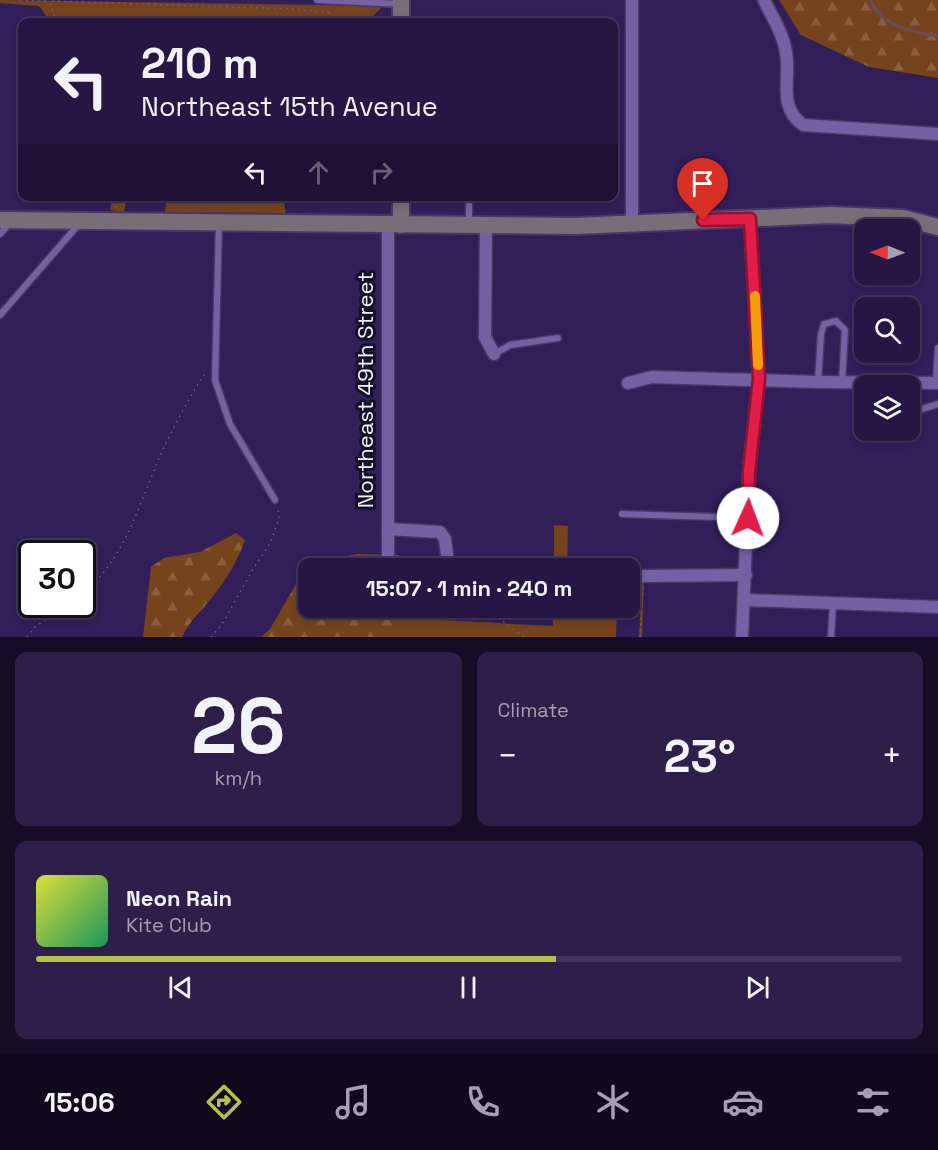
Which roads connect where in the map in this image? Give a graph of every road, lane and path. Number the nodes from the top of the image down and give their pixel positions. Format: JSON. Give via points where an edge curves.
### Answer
{"nodes":[{"id":1,"x":22,"y":0,"type":"edge"},
{"id":2,"x":317,"y":0,"type":"edge"},
{"id":3,"x":632,"y":0,"type":"edge"},
{"id":4,"x":764,"y":0,"type":"edge"},
{"id":5,"x":50,"y":1,"type":"edge"},
{"id":6,"x":401,"y":2,"type":"edge"},
{"id":7,"x":55,"y":18,"type":"edge"},
{"id":8,"x":330,"y":18,"type":"edge"},
{"id":9,"x":401,"y":18,"type":"edge"},
{"id":10,"x":938,"y":134,"type":"edge"},
{"id":11,"x":400,"y":201,"type":"edge"},
{"id":12,"x":470,"y":201,"type":"edge"},
{"id":13,"x":750,"y":219,"type":"junction"},
{"id":14,"x":6,"y":220,"type":"edge"},
{"id":15,"x":81,"y":221,"type":"junction"},
{"id":16,"x":219,"y":223,"type":"junction"},
{"id":17,"x":632,"y":223,"type":"junction"},
{"id":18,"x":394,"y":225,"type":"junction"},
{"id":19,"x":477,"y":226,"type":"junction"},
{"id":20,"x":938,"y":227,"type":"edge"},
{"id":21,"x":0,"y":234,"type":"edge"},
{"id":22,"x":0,"y":315,"type":"edge"},
{"id":23,"x":558,"y":338,"type":"dead end"},
{"id":24,"x":938,"y":348,"type":"edge"},
{"id":25,"x":494,"y":354,"type":"joint"},
{"id":26,"x":215,"y":361,"type":"junction"},
{"id":27,"x":759,"y":379,"type":"junction"},
{"id":28,"x":818,"y":382,"type":"junction"},
{"id":29,"x":842,"y":382,"type":"junction"},
{"id":30,"x":628,"y":383,"type":"dead end"},
{"id":31,"x":854,"y":383,"type":"edge"},
{"id":32,"x":920,"y":383,"type":"edge"},
{"id":33,"x":937,"y":383,"type":"edge"},
{"id":34,"x":938,"y":404,"type":"edge"},
{"id":35,"x":920,"y":410,"type":"edge"},
{"id":36,"x":276,"y":500,"type":"joint"},
{"id":37,"x":622,"y":514,"type":"dead end"},
{"id":38,"x":748,"y":518,"type":"junction"},
{"id":39,"x":388,"y":529,"type":"junction"},
{"id":40,"x":388,"y":555,"type":"dead end"},
{"id":41,"x":447,"y":558,"type":"edge"},
{"id":42,"x":746,"y":575,"type":"junction"},
{"id":43,"x":644,"y":576,"type":"junction"},
{"id":44,"x":640,"y":577,"type":"edge"},
{"id":45,"x":96,"y":578,"type":"edge"},
{"id":46,"x":745,"y":600,"type":"junction"},
{"id":47,"x":832,"y":603,"type":"junction"},
{"id":48,"x":938,"y":607,"type":"edge"},
{"id":49,"x":48,"y":618,"type":"edge"},
{"id":50,"x":499,"y":618,"type":"edge"},
{"id":51,"x":27,"y":637,"type":"edge"},
{"id":52,"x":211,"y":637,"type":"edge"},
{"id":53,"x":524,"y":637,"type":"edge"},
{"id":54,"x":640,"y":637,"type":"edge"},
{"id":55,"x":742,"y":637,"type":"edge"},
{"id":56,"x":831,"y":637,"type":"edge"}],
"edges":[{"from":1,"to":5,"type":"path"},
{"from":2,"to":6,"type":"lane"},
{"from":3,"to":17,"type":"street"},
{"from":4,"to":10,"type":"street","via":[[786,52],[787,108],[792,117],[803,125]]},
{"from":5,"to":7,"type":"path"},
{"from":5,"to":8,"type":"path","via":[[294,9],[329,13]]},
{"from":6,"to":9,"type":"street"},
{"from":11,"to":18,"type":"street","name":"Northeast 49th Street"},
{"from":12,"to":19,"type":"lane"},
{"from":13,"to":17,"type":"street"},
{"from":13,"to":20,"type":"street","via":[[876,215]]},
{"from":13,"to":27,"type":"street"},
{"from":14,"to":15,"type":"street"},
{"from":14,"to":21,"type":"lane"},
{"from":15,"to":16,"type":"street"},
{"from":15,"to":22,"type":"lane"},
{"from":16,"to":18,"type":"street"},
{"from":16,"to":26,"type":"lane"},
{"from":17,"to":19,"type":"street"},
{"from":18,"to":19,"type":"street"},
{"from":18,"to":39,"type":"street","name":"Northeast 49th Street"},
{"from":19,"to":25,"type":"street","via":[[485,337]]},
{"from":23,"to":25,"type":"lane","via":[[510,345]]},
{"from":24,"to":33,"type":"lane"},
{"from":26,"to":36,"type":"lane","via":[[215,380],[230,424]]},
{"from":26,"to":45,"type":"path","via":[[192,392],[168,438],[114,557]]},
{"from":27,"to":28,"type":"street"},
{"from":27,"to":30,"type":"street","via":[[652,376]]},
{"from":27,"to":38,"type":"street"},
{"from":28,"to":29,"type":"street"},
{"from":28,"to":29,"type":"lane","via":[[824,324],[837,321],[845,330]]},
{"from":29,"to":31,"type":"street"},
{"from":32,"to":33,"type":"street"},
{"from":34,"to":35,"type":"lane"},
{"from":36,"to":52,"type":"path","via":[[279,519],[269,545],[222,626]]},
{"from":37,"to":38,"type":"lane"},
{"from":38,"to":42,"type":"street"},
{"from":39,"to":40,"type":"street","name":"Northeast 49th Street"},
{"from":39,"to":41,"type":"street","via":[[440,532]]},
{"from":42,"to":43,"type":"street"},
{"from":42,"to":46,"type":"street"},
{"from":43,"to":44,"type":"street"},
{"from":43,"to":54,"type":"path"},
{"from":46,"to":47,"type":"street"},
{"from":46,"to":55,"type":"street"},
{"from":47,"to":48,"type":"street"},
{"from":47,"to":56,"type":"lane"},
{"from":49,"to":51,"type":"path"},
{"from":50,"to":53,"type":"path"}]}
